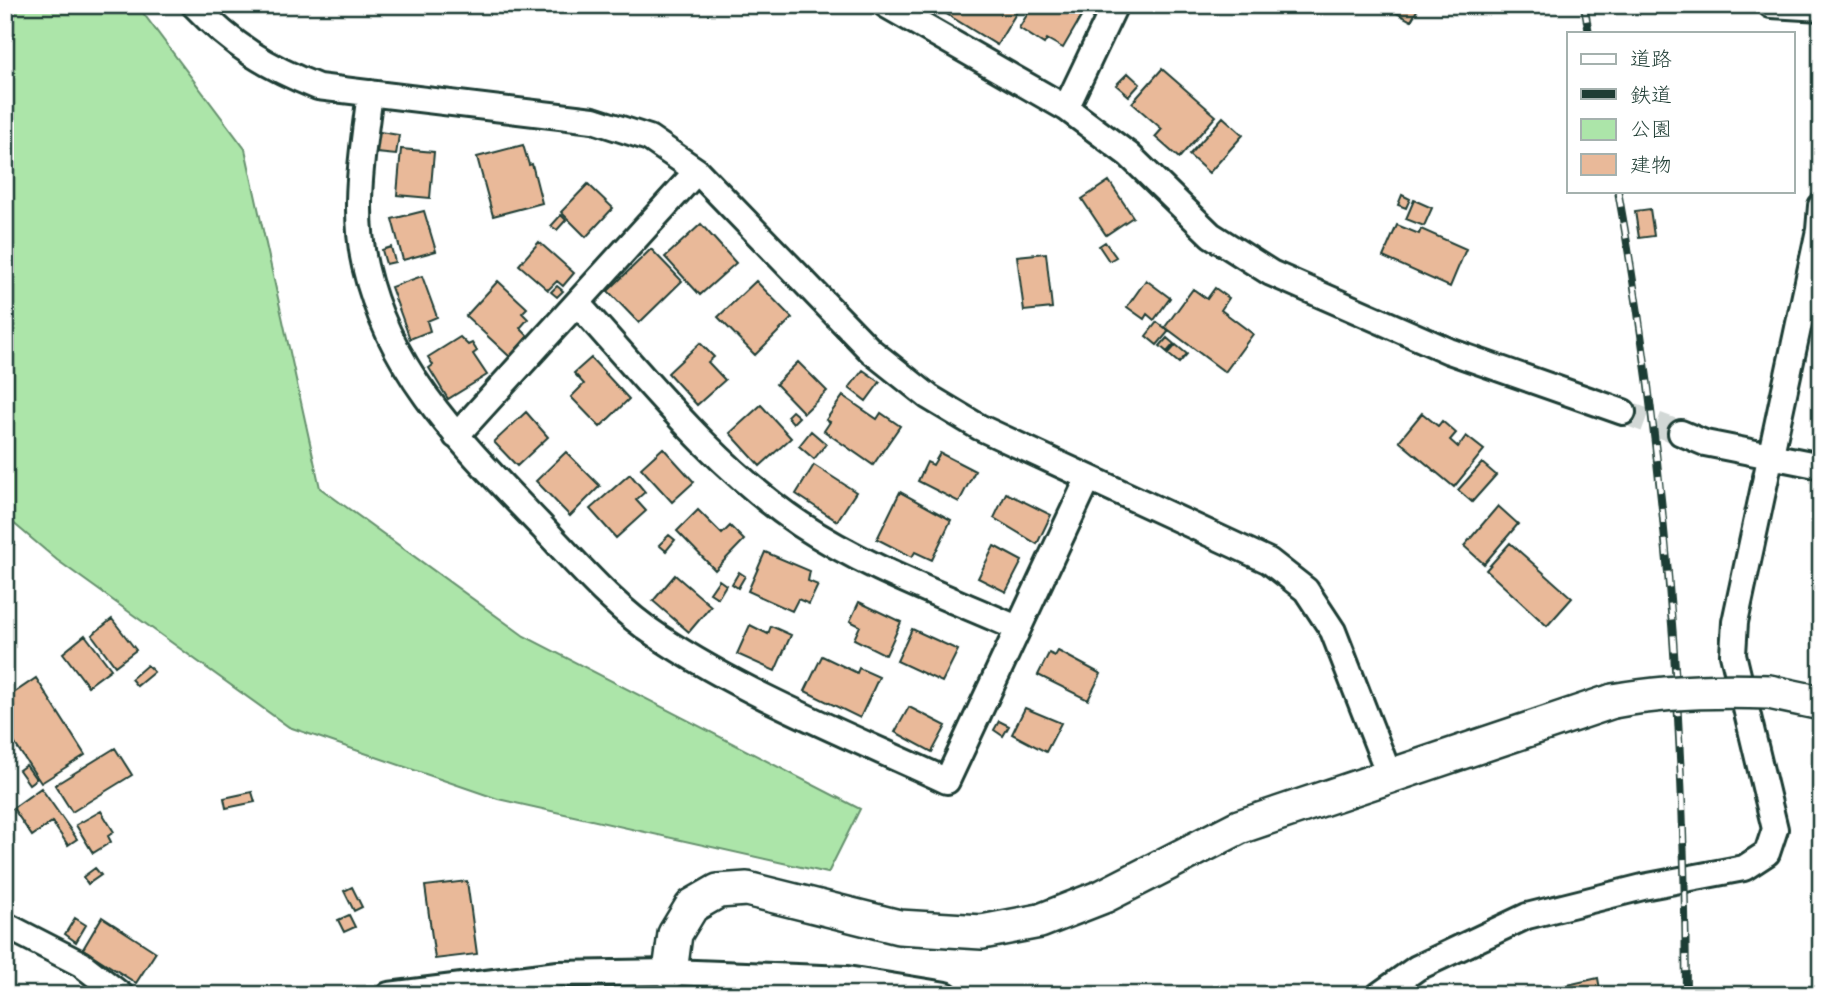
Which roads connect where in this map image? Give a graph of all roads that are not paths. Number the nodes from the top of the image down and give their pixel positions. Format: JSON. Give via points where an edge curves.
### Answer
{"nodes":[{"id":1,"x":194,"y":5,"type":"edge"},
{"id":2,"x":886,"y":5,"type":"edge"},
{"id":3,"x":1115,"y":5,"type":"edge"},
{"id":4,"x":1771,"y":5,"type":"edge"},
{"id":5,"x":1821,"y":8,"type":"edge"},
{"id":6,"x":370,"y":93,"type":"junction"},
{"id":7,"x":1066,"y":108,"type":"junction"},
{"id":8,"x":697,"y":171,"type":"junction"},
{"id":9,"x":1821,"y":206,"type":"edge"},
{"id":10,"x":577,"y":303,"type":"junction"},
{"id":11,"x":1623,"y":412,"type":"tunnel mouth"},
{"id":12,"x":1681,"y":433,"type":"tunnel mouth"},
{"id":13,"x":456,"y":436,"type":"junction"},
{"id":14,"x":1772,"y":456,"type":"junction"},
{"id":15,"x":1821,"y":466,"type":"edge"},
{"id":16,"x":1088,"y":479,"type":"junction"},
{"id":17,"x":1017,"y":628,"type":"junction"},
{"id":18,"x":1821,"y":702,"type":"edge"},
{"id":19,"x":1390,"y":777,"type":"junction"},
{"id":20,"x":5,"y":925,"type":"edge"},
{"id":21,"x":670,"y":972,"type":"junction"},
{"id":22,"x":121,"y":995,"type":"edge"},
{"id":23,"x":389,"y":995,"type":"edge"},
{"id":24,"x":946,"y":995,"type":"edge"},
{"id":25,"x":1378,"y":995,"type":"edge"}],
"edges":[{"from":1,"to":6,"type":"street","via":[[244,51],[276,71],[318,87]]},
{"from":2,"to":7,"type":"street"},
{"from":3,"to":7,"type":"street"},
{"from":4,"to":5,"type":"street"},
{"from":6,"to":8,"type":"street","via":[[593,120],[649,138]]},
{"from":6,"to":13,"type":"street","via":[[358,186],[365,264],[383,324],[417,387]]},
{"from":7,"to":11,"type":"street","via":[[1129,155],[1211,235],[1270,273],[1449,351]]},
{"from":8,"to":10,"type":"street"},
{"from":8,"to":16,"type":"street","via":[[871,351],[919,390],[979,427]]},
{"from":9,"to":14,"type":"street"},
{"from":10,"to":13,"type":"street"},
{"from":10,"to":17,"type":"street","via":[[725,464],[800,524],[842,549]]},
{"from":12,"to":14,"type":"street","via":[[1705,443]]},
{"from":13,"to":17,"type":"street","via":[[573,560],[656,636],[721,676],[947,781]]},
{"from":14,"to":15,"type":"street"},
{"from":14,"to":25,"type":"street","via":[[1735,622],[1733,653],[1775,829],[1767,853],[1744,868],[1527,916],[1417,968]]},
{"from":16,"to":17,"type":"street"},
{"from":16,"to":19,"type":"street","via":[[1269,561],[1306,590],[1333,631]]},
{"from":18,"to":19,"type":"street","bridge":true,"via":[[1769,692],[1670,692],[1614,701]]},
{"from":19,"to":21,"type":"street","via":[[1238,827],[1104,896],[1040,921],[982,932],[899,928],[747,889],[718,891],[692,906],[675,933]]},
{"from":20,"to":22,"type":"street","via":[[82,964]]},
{"from":21,"to":23,"type":"street","via":[[558,974]]},
{"from":21,"to":24,"type":"street","via":[[847,979]]}]}
